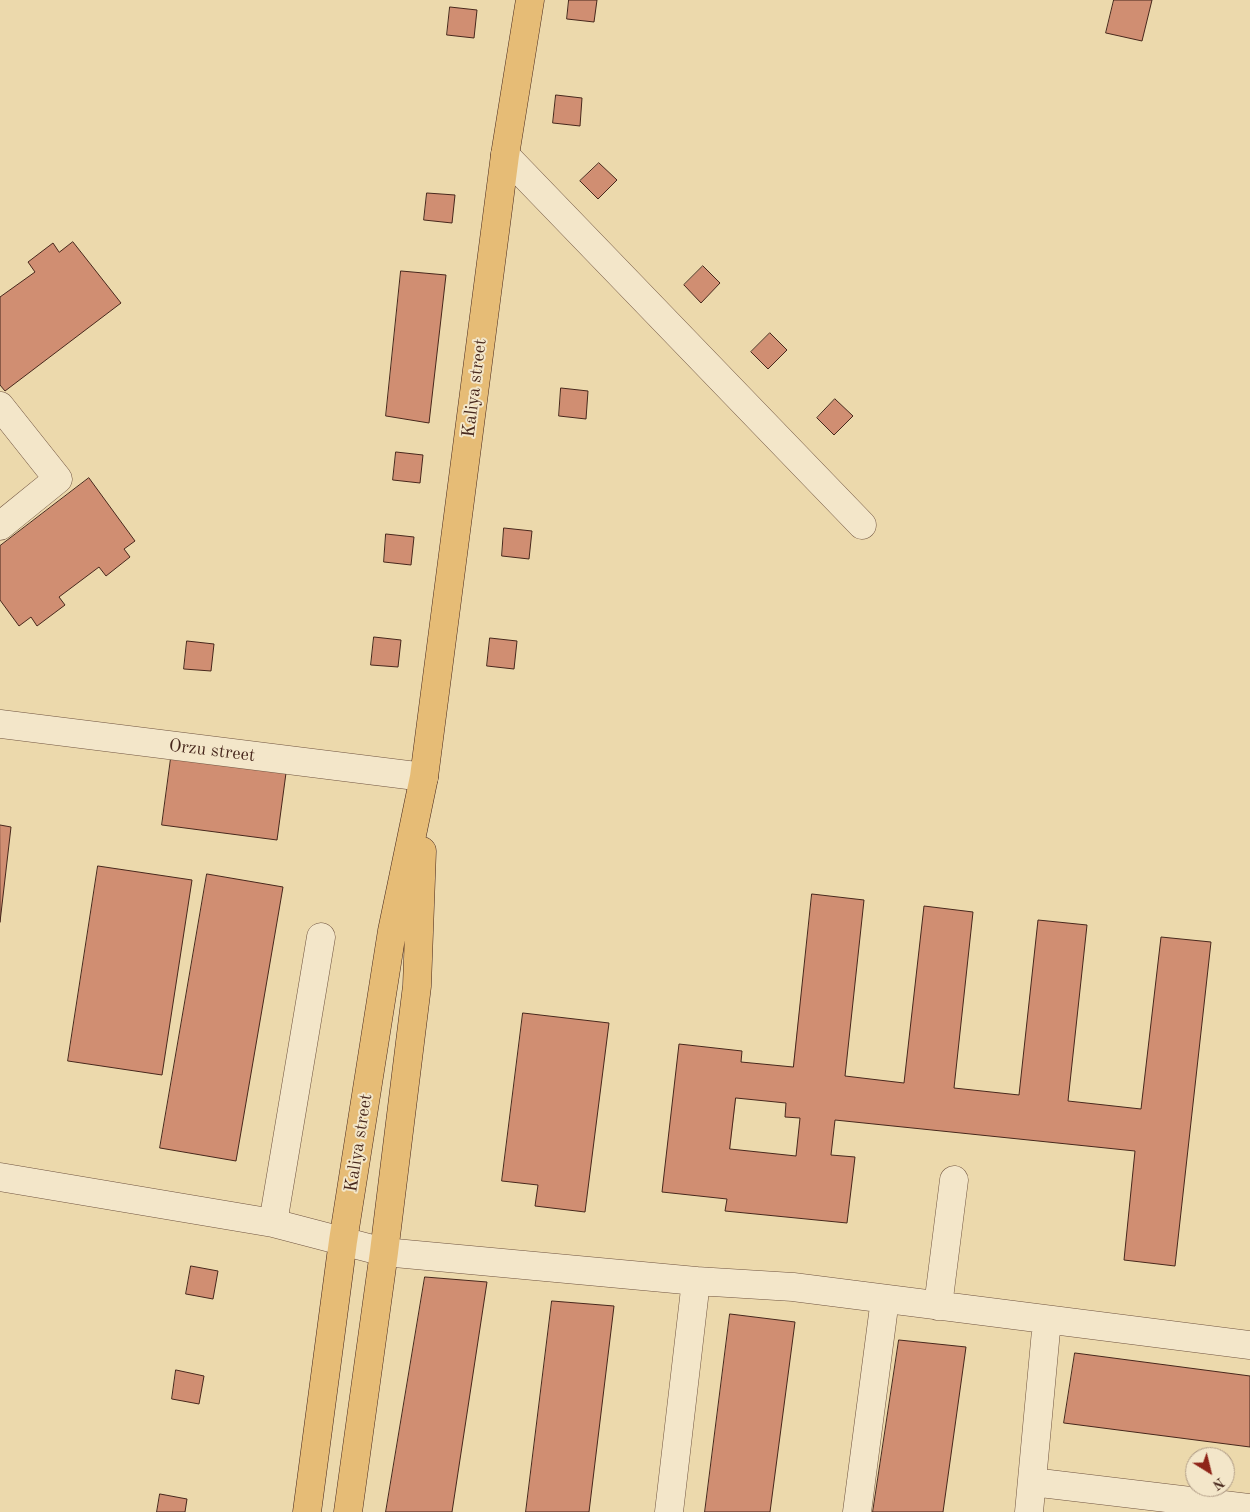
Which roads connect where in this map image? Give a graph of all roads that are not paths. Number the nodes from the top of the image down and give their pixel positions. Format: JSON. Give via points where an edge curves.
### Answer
{"nodes":[{"id":1,"x":530,"y":0,"type":"edge"},
{"id":2,"x":505,"y":155,"type":"junction"},
{"id":3,"x":0,"y":406,"type":"edge"},
{"id":4,"x":862,"y":525,"type":"dead end"},
{"id":5,"x":0,"y":526,"type":"edge"},
{"id":6,"x":0,"y":724,"type":"edge"},
{"id":7,"x":424,"y":777,"type":"junction"},
{"id":8,"x":321,"y":937,"type":"dead end"},
{"id":9,"x":0,"y":1177,"type":"edge"},
{"id":10,"x":954,"y":1180,"type":"dead end"},
{"id":11,"x":273,"y":1223,"type":"junction"},
{"id":12,"x":343,"y":1241,"type":"junction"},
{"id":13,"x":384,"y":1252,"type":"junction"},
{"id":14,"x":696,"y":1280,"type":"junction"},
{"id":15,"x":885,"y":1299,"type":"junction"},
{"id":16,"x":938,"y":1306,"type":"junction"},
{"id":17,"x":1047,"y":1320,"type":"junction"},
{"id":18,"x":1250,"y":1346,"type":"edge"},
{"id":19,"x":1032,"y":1482,"type":"junction"},
{"id":20,"x":1250,"y":1508,"type":"edge"},
{"id":21,"x":307,"y":1512,"type":"edge"},
{"id":22,"x":348,"y":1512,"type":"edge"},
{"id":23,"x":669,"y":1512,"type":"edge"},
{"id":24,"x":857,"y":1512,"type":"edge"},
{"id":25,"x":1029,"y":1512,"type":"edge"}],
"edges":[{"from":1,"to":2,"type":"main road","name":"Kaliya street"},
{"from":2,"to":4,"type":"street"},
{"from":2,"to":7,"type":"main road","name":"Kaliya street"},
{"from":3,"to":5,"type":"street","via":[[58,479]]},
{"from":6,"to":7,"type":"street","name":"Orzu street"},
{"from":7,"to":12,"type":"main road","name":"Kaliya street","via":[[392,931]]},
{"from":7,"to":13,"type":"main road","name":"Kaliya street","via":[[417,986]]},
{"from":8,"to":11,"type":"street"},
{"from":9,"to":11,"type":"street"},
{"from":10,"to":16,"type":"street"},
{"from":11,"to":12,"type":"street"},
{"from":12,"to":13,"type":"street"},
{"from":12,"to":21,"type":"main road","name":"Kaliya street"},
{"from":13,"to":14,"type":"street"},
{"from":13,"to":22,"type":"main road","name":"Kaliya street"},
{"from":14,"to":15,"type":"street","via":[[793,1287]]},
{"from":14,"to":23,"type":"street"},
{"from":15,"to":16,"type":"street"},
{"from":15,"to":24,"type":"street"},
{"from":16,"to":17,"type":"street"},
{"from":17,"to":18,"type":"street"},
{"from":17,"to":19,"type":"street"},
{"from":19,"to":20,"type":"street"},
{"from":19,"to":25,"type":"street"}]}
